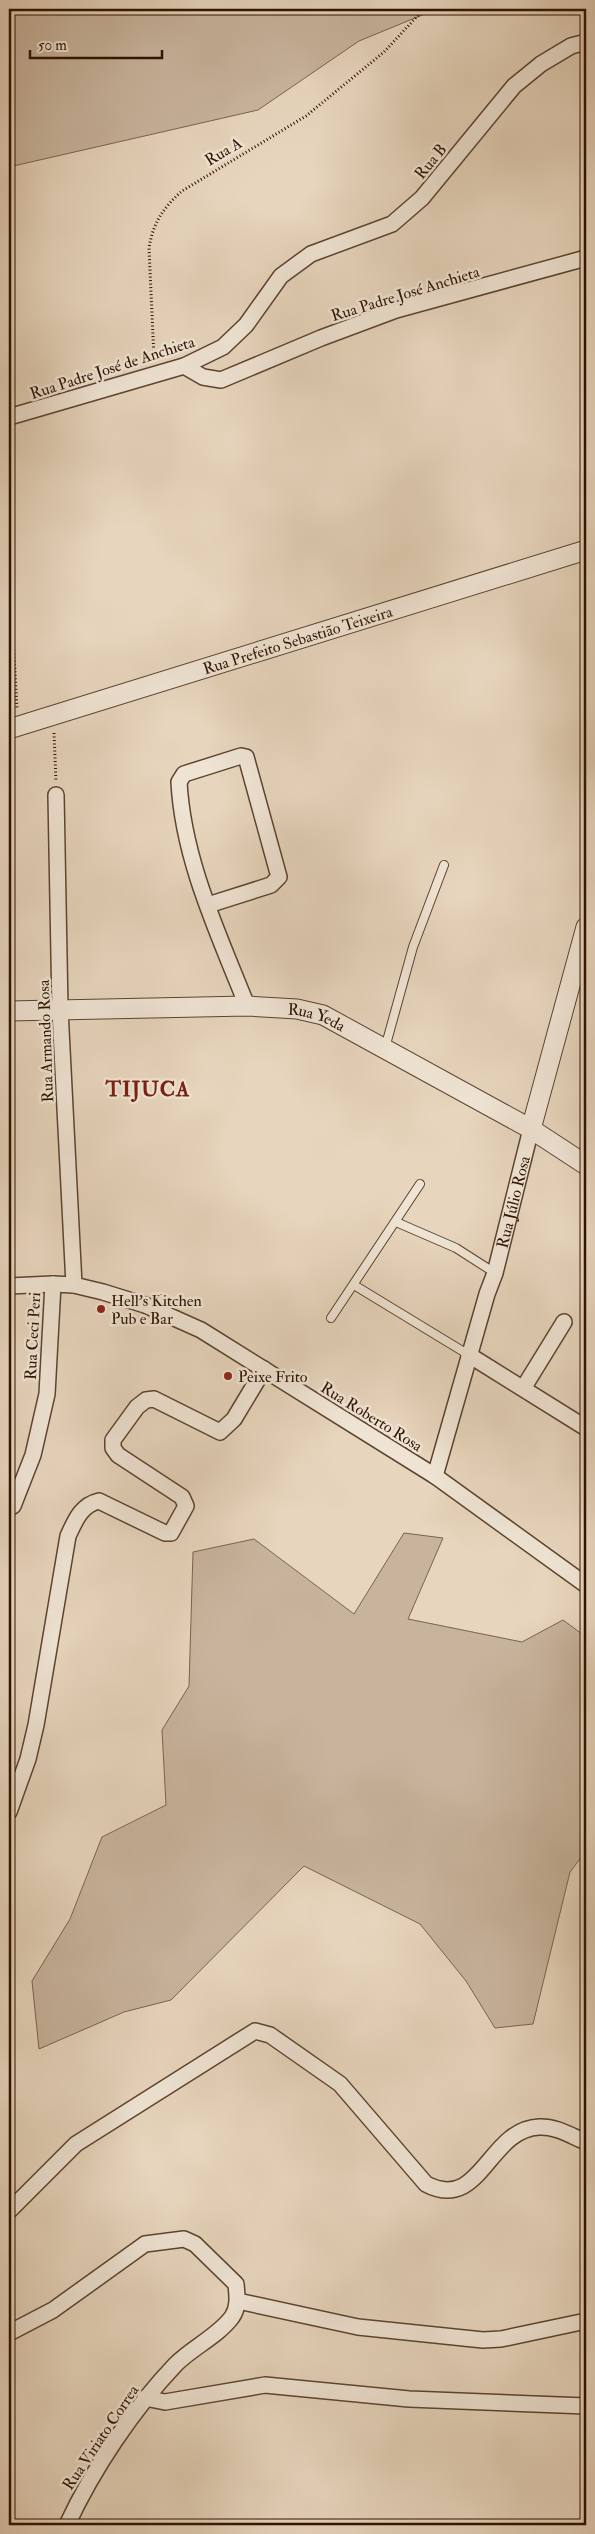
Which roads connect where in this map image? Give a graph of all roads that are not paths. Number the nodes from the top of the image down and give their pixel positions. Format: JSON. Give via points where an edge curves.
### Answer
{"nodes":[{"id":1,"x":586,"y":42,"type":"edge"},
{"id":2,"x":586,"y":258,"type":"edge"},
{"id":3,"x":281,"y":276,"type":"joint"},
{"id":4,"x":184,"y":366,"type":"junction"},
{"id":5,"x":9,"y":417,"type":"edge"},
{"id":6,"x":586,"y":550,"type":"edge"},
{"id":7,"x":14,"y":728,"type":"edge"},
{"id":8,"x":56,"y":795,"type":"road end"},
{"id":9,"x":444,"y":865,"type":"dead end"},
{"id":10,"x":208,"y":905,"type":"junction"},
{"id":11,"x":586,"y":927,"type":"edge"},
{"id":12,"x":247,"y":1006,"type":"junction"},
{"id":13,"x":60,"y":1010,"type":"junction"},
{"id":14,"x":9,"y":1011,"type":"edge"},
{"id":15,"x":385,"y":1048,"type":"junction"},
{"id":16,"x":531,"y":1129,"type":"junction"},
{"id":17,"x":586,"y":1165,"type":"edge"},
{"id":18,"x":420,"y":1184,"type":"dead end"},
{"id":19,"x":396,"y":1222,"type":"junction"},
{"id":20,"x":495,"y":1273,"type":"junction"},
{"id":21,"x":53,"y":1284,"type":"junction"},
{"id":22,"x":74,"y":1285,"type":"junction"},
{"id":23,"x":354,"y":1285,"type":"junction"},
{"id":24,"x":9,"y":1286,"type":"edge"},
{"id":25,"x":331,"y":1318,"type":"dead end"},
{"id":26,"x":564,"y":1322,"type":"dead end"},
{"id":27,"x":469,"y":1355,"type":"junction"},
{"id":28,"x":264,"y":1369,"type":"junction"},
{"id":29,"x":524,"y":1387,"type":"junction"},
{"id":30,"x":586,"y":1428,"type":"edge"},
{"id":31,"x":435,"y":1476,"type":"junction"},
{"id":32,"x":13,"y":1506,"type":"dead end"},
{"id":33,"x":586,"y":1585,"type":"edge"},
{"id":34,"x":9,"y":1812,"type":"edge"},
{"id":35,"x":586,"y":2142,"type":"edge"},
{"id":36,"x":9,"y":2211,"type":"edge"},
{"id":37,"x":238,"y":2301,"type":"junction"},
{"id":38,"x":586,"y":2321,"type":"edge"},
{"id":39,"x":9,"y":2333,"type":"edge"},
{"id":40,"x":145,"y":2398,"type":"junction"},
{"id":41,"x":586,"y":2406,"type":"edge"},
{"id":42,"x":66,"y":2525,"type":"edge"}],
"edges":[{"from":1,"to":3,"type":"street","name":"Rua B","via":[[571,46],[541,64],[514,86],[422,198],[392,224],[311,254]]},
{"from":2,"to":4,"type":"street","name":"Rua Padre José Anchieta","via":[[396,310],[221,380],[203,377]]},
{"from":3,"to":4,"type":"street","name":"Rua Padre José de Anchieta","via":[[246,325],[223,347]]},
{"from":4,"to":5,"type":"street","name":"Rua Padre José de Anchieta"},
{"from":6,"to":7,"type":"street","name":"Rua Prefeito Sebastião Teixeira"},
{"from":8,"to":13,"type":"street","name":"Rua Armando Rosa"},
{"from":9,"to":15,"type":"lane","via":[[413,947]]},
{"from":10,"to":10,"type":"street","via":[[190,852],[179,782],[184,774],[241,756],[248,761],[279,877],[271,885]]},
{"from":10,"to":12,"type":"street"},
{"from":11,"to":16,"type":"street","name":"Rua Júlio Rosa"},
{"from":12,"to":13,"type":"street","name":"Rua Yeda"},
{"from":12,"to":15,"type":"street","name":"Rua Yeda","via":[[296,1009],[323,1015]]},
{"from":13,"to":14,"type":"street","name":"Rua Yeda"},
{"from":13,"to":22,"type":"street","name":"Rua Armando Rosa"},
{"from":15,"to":16,"type":"street","name":"Rua Yeda"},
{"from":16,"to":17,"type":"street","name":"Rua Yeda"},
{"from":16,"to":20,"type":"street","name":"Rua Júlio Rosa"},
{"from":18,"to":19,"type":"lane"},
{"from":19,"to":20,"type":"lane","via":[[456,1248]]},
{"from":19,"to":23,"type":"lane"},
{"from":20,"to":27,"type":"street","name":"Rua Júlio Rosa"},
{"from":21,"to":22,"type":"street","name":"Rua Roberto Rosa"},
{"from":21,"to":24,"type":"street","name":"Rua Roberto Rosa"},
{"from":21,"to":32,"type":"street","name":"Rua Ceci Peri","via":[[46,1394],[33,1455]]},
{"from":22,"to":28,"type":"street","name":"Rua Roberto Rosa","via":[[144,1304],[201,1330]]},
{"from":23,"to":25,"type":"lane"},
{"from":23,"to":27,"type":"lane"},
{"from":26,"to":29,"type":"street"},
{"from":27,"to":29,"type":"street"},
{"from":27,"to":31,"type":"street","name":"Rua Júlio Rosa"},
{"from":28,"to":31,"type":"street","name":"Rua Roberto Rosa"},
{"from":28,"to":34,"type":"street","via":[[234,1420],[220,1432],[154,1399],[146,1400],[113,1440],[113,1448],[118,1455],[182,1497],[186,1506],[171,1533],[99,1501],[90,1503],[77,1515],[68,1536],[36,1725]]},
{"from":29,"to":30,"type":"street"},
{"from":31,"to":33,"type":"street","name":"Rua Roberto Rosa"},
{"from":35,"to":36,"type":"street","via":[[556,2130],[531,2128],[504,2142],[469,2183],[452,2190],[433,2188],[426,2184],[340,2084],[270,2035],[255,2031],[76,2144]]},
{"from":37,"to":38,"type":"street","via":[[358,2327],[483,2340]]},
{"from":37,"to":39,"type":"street","via":[[236,2284],[195,2244],[184,2239],[164,2240],[145,2244],[53,2310]]},
{"from":37,"to":40,"type":"street","name":"Rua Viriato Correa","via":[[224,2325],[178,2363]]},
{"from":40,"to":41,"type":"street","via":[[165,2402],[265,2384],[410,2399]]},
{"from":40,"to":42,"type":"street","name":"Rua Viriato Correa"}]}
